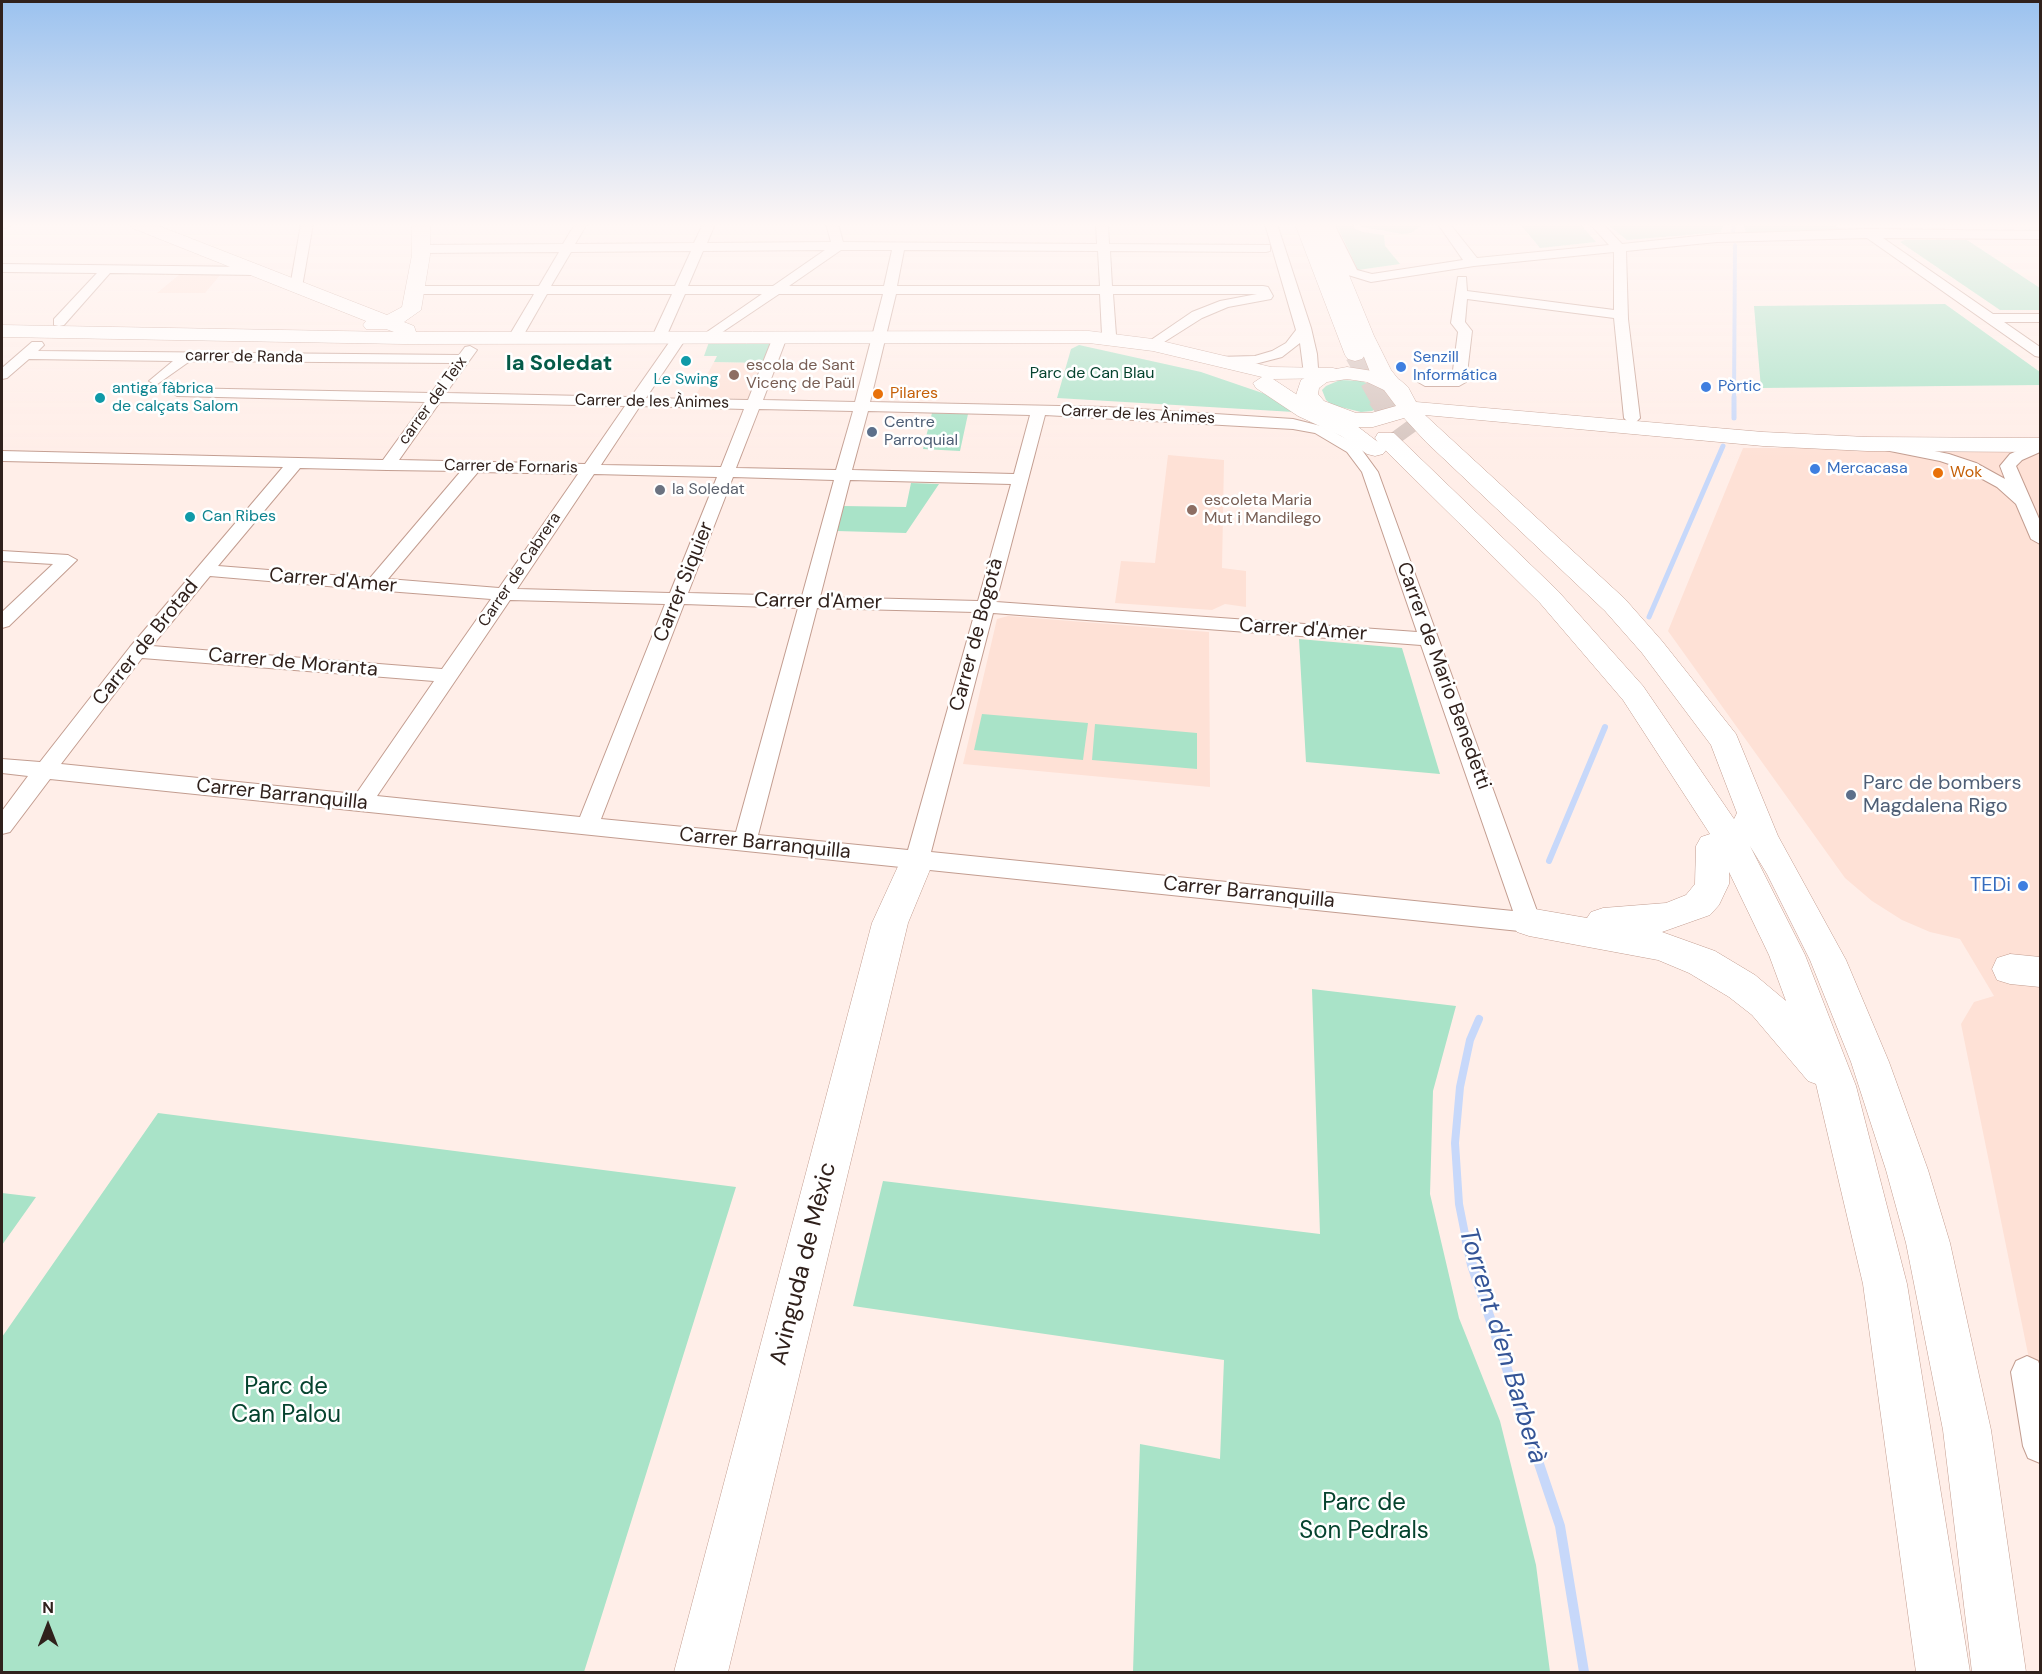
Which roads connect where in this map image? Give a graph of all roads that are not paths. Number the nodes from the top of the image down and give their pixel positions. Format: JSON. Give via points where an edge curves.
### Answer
{"nodes":[{"id":1,"x":77,"y":302,"type":"edge"},
{"id":2,"x":315,"y":302,"type":"edge"},
{"id":3,"x":413,"y":302,"type":"edge"},
{"id":4,"x":536,"y":302,"type":"edge"},
{"id":5,"x":674,"y":302,"type":"edge"},
{"id":6,"x":757,"y":302,"type":"edge"},
{"id":7,"x":887,"y":302,"type":"edge"},
{"id":8,"x":1107,"y":302,"type":"edge"},
{"id":9,"x":1203,"y":302,"type":"edge"},
{"id":10,"x":1235,"y":302,"type":"edge"},
{"id":11,"x":1303,"y":302,"type":"edge"},
{"id":12,"x":1306,"y":302,"type":"edge"},
{"id":13,"x":1334,"y":302,"type":"edge"},
{"id":14,"x":1350,"y":302,"type":"edge"},
{"id":15,"x":1459,"y":302,"type":"edge"},
{"id":16,"x":1522,"y":302,"type":"edge"},
{"id":17,"x":1621,"y":302,"type":"edge"},
{"id":18,"x":1966,"y":302,"type":"edge"},
{"id":19,"x":411,"y":310,"type":"junction"},
{"id":20,"x":1206,"y":312,"type":"junction"},
{"id":21,"x":1621,"y":315,"type":"junction"},
{"id":22,"x":1989,"y":318,"type":"junction"},
{"id":23,"x":2040,"y":318,"type":"edge"},
{"id":24,"x":338,"y":321,"type":"junction"},
{"id":25,"x":2,"y":322,"type":"edge"},
{"id":26,"x":55,"y":327,"type":"junction"},
{"id":27,"x":1313,"y":328,"type":"junction"},
{"id":28,"x":2,"y":331,"type":"edge"},
{"id":29,"x":405,"y":332,"type":"junction"},
{"id":30,"x":239,"y":333,"type":"junction"},
{"id":31,"x":294,"y":335,"type":"junction"},
{"id":32,"x":480,"y":336,"type":"junction"},
{"id":33,"x":516,"y":336,"type":"junction"},
{"id":34,"x":659,"y":337,"type":"junction"},
{"id":35,"x":680,"y":337,"type":"junction"},
{"id":36,"x":709,"y":337,"type":"junction"},
{"id":37,"x":780,"y":337,"type":"junction"},
{"id":38,"x":880,"y":337,"type":"junction"},
{"id":39,"x":1040,"y":337,"type":"junction"},
{"id":40,"x":1110,"y":337,"type":"junction"},
{"id":41,"x":1082,"y":341,"type":"junction"},
{"id":42,"x":1153,"y":345,"type":"junction"},
{"id":43,"x":2040,"y":353,"type":"edge"},
{"id":44,"x":25,"y":355,"type":"junction"},
{"id":45,"x":1355,"y":355,"type":"tunnel mouth"},
{"id":46,"x":187,"y":356,"type":"junction"},
{"id":47,"x":214,"y":357,"type":"junction"},
{"id":48,"x":390,"y":358,"type":"junction"},
{"id":49,"x":464,"y":359,"type":"junction"},
{"id":50,"x":1217,"y":361,"type":"junction"},
{"id":51,"x":1323,"y":372,"type":"junction"},
{"id":52,"x":2,"y":375,"type":"edge"},
{"id":53,"x":156,"y":381,"type":"dead end"},
{"id":54,"x":1425,"y":382,"type":"dead end"},
{"id":55,"x":1264,"y":383,"type":"junction"},
{"id":56,"x":436,"y":398,"type":"junction"},
{"id":57,"x":635,"y":402,"type":"junction"},
{"id":58,"x":755,"y":404,"type":"junction"},
{"id":59,"x":860,"y":406,"type":"junction"},
{"id":60,"x":1039,"y":410,"type":"junction"},
{"id":61,"x":1334,"y":415,"type":"junction"},
{"id":62,"x":1396,"y":415,"type":"junction"},
{"id":63,"x":1515,"y":417,"type":"junction"},
{"id":64,"x":1632,"y":418,"type":"junction"},
{"id":65,"x":2040,"y":431,"type":"edge"},
{"id":66,"x":1340,"y":439,"type":"joint"},
{"id":67,"x":1868,"y":444,"type":"junction"},
{"id":68,"x":2040,"y":445,"type":"edge"},
{"id":69,"x":1450,"y":453,"type":"junction"},
{"id":70,"x":9,"y":457,"type":"edge"},
{"id":71,"x":295,"y":463,"type":"junction"},
{"id":72,"x":387,"y":465,"type":"junction"},
{"id":73,"x":473,"y":467,"type":"junction"},
{"id":74,"x":590,"y":468,"type":"junction"},
{"id":75,"x":2,"y":470,"type":"edge"},
{"id":76,"x":727,"y":473,"type":"junction"},
{"id":77,"x":841,"y":475,"type":"junction"},
{"id":78,"x":1019,"y":479,"type":"junction"},
{"id":79,"x":2023,"y":501,"type":"junction"},
{"id":80,"x":2040,"y":539,"type":"edge"},
{"id":81,"x":2,"y":556,"type":"edge"},
{"id":82,"x":206,"y":570,"type":"junction"},
{"id":83,"x":374,"y":585,"type":"junction"},
{"id":84,"x":504,"y":594,"type":"junction"},
{"id":85,"x":677,"y":600,"type":"junction"},
{"id":86,"x":808,"y":600,"type":"junction"},
{"id":87,"x":984,"y":608,"type":"junction"},
{"id":88,"x":2,"y":622,"type":"edge"},
{"id":89,"x":1429,"y":639,"type":"junction"},
{"id":90,"x":137,"y":651,"type":"junction"},
{"id":91,"x":448,"y":676,"type":"junction"},
{"id":92,"x":2,"y":766,"type":"edge"},
{"id":93,"x":45,"y":771,"type":"junction"},
{"id":94,"x":361,"y":803,"type":"junction"},
{"id":95,"x":2,"y":826,"type":"edge"},
{"id":96,"x":587,"y":826,"type":"junction"},
{"id":97,"x":1762,"y":836,"type":"junction"},
{"id":98,"x":745,"y":842,"type":"junction"},
{"id":99,"x":1713,"y":846,"type":"junction"},
{"id":100,"x":917,"y":860,"type":"junction"},
{"id":101,"x":1529,"y":922,"type":"junction"},
{"id":102,"x":1787,"y":956,"type":"junction"},
{"id":103,"x":1836,"y":1086,"type":"junction"},
{"id":104,"x":2034,"y":1374,"type":"edge"},
{"id":105,"x":2040,"y":1446,"type":"edge"},
{"id":106,"x":701,"y":1672,"type":"edge"},
{"id":107,"x":1943,"y":1672,"type":"edge"},
{"id":108,"x":1999,"y":1672,"type":"edge"}],
"edges":[{"from":1,"to":26,"type":"street"},
{"from":2,"to":24,"type":"main road"},
{"from":3,"to":19,"type":"main road"},
{"from":4,"to":33,"type":"street"},
{"from":5,"to":34,"type":"street"},
{"from":6,"to":36,"type":"street"},
{"from":7,"to":38,"type":"street"},
{"from":8,"to":40,"type":"street"},
{"from":9,"to":20,"type":"street"},
{"from":10,"to":20,"type":"street"},
{"from":11,"to":27,"type":"street"},
{"from":12,"to":27,"type":"main road"},
{"from":13,"to":45,"type":"main road"},
{"from":14,"to":62,"type":"main road"},
{"from":15,"to":54,"type":"street","via":[[1458,323],[1465,331],[1459,382]]},
{"from":16,"to":21,"type":"street"},
{"from":17,"to":21,"type":"street"},
{"from":18,"to":22,"type":"street"},
{"from":19,"to":24,"type":"main road"},
{"from":19,"to":29,"type":"main road"},
{"from":20,"to":42,"type":"street"},
{"from":21,"to":64,"type":"street"},
{"from":22,"to":23,"type":"street"},
{"from":22,"to":43,"type":"street"},
{"from":24,"to":26,"type":"main road"},
{"from":24,"to":29,"type":"main road"},
{"from":24,"to":31,"type":"main road"},
{"from":25,"to":26,"type":"main road"},
{"from":26,"to":28,"type":"main road"},
{"from":26,"to":30,"type":"main road"},
{"from":26,"to":44,"type":"street"},
{"from":27,"to":50,"type":"street","via":[[1277,354],[1255,360]]},
{"from":27,"to":51,"type":"street"},
{"from":29,"to":31,"type":"main road"},
{"from":29,"to":32,"type":"main road"},
{"from":29,"to":48,"type":"street"},
{"from":30,"to":31,"type":"main road"},
{"from":30,"to":47,"type":"street"},
{"from":32,"to":33,"type":"main road"},
{"from":32,"to":49,"type":"street","name":"carrer del Teix"},
{"from":33,"to":34,"type":"main road"},
{"from":34,"to":35,"type":"main road"},
{"from":35,"to":36,"type":"main road"},
{"from":35,"to":57,"type":"street","name":"Carrer de Cabrera"},
{"from":36,"to":37,"type":"main road"},
{"from":37,"to":38,"type":"main road"},
{"from":37,"to":58,"type":"street","name":"Carrer Siquier"},
{"from":38,"to":39,"type":"main road"},
{"from":38,"to":59,"type":"street"},
{"from":39,"to":40,"type":"main road"},
{"from":39,"to":41,"type":"main road"},
{"from":40,"to":41,"type":"street"},
{"from":40,"to":42,"type":"main road"},
{"from":41,"to":55,"type":"main road","via":[[1198,363]]},
{"from":42,"to":50,"type":"main road"},
{"from":44,"to":46,"type":"street","name":"carrer de Randa"},
{"from":44,"to":52,"type":"street"},
{"from":46,"to":47,"type":"street","name":"carrer de Randa"},
{"from":46,"to":53,"type":"street"},
{"from":47,"to":48,"type":"street","name":"carrer de Randa"},
{"from":47,"to":56,"type":"street","name":"Carrer de les Ànimes","via":[[177,392]]},
{"from":48,"to":49,"type":"street","name":"carrer de Randa"},
{"from":49,"to":56,"type":"street","name":"carrer del Teix"},
{"from":50,"to":51,"type":"main road","via":[[1271,373]]},
{"from":51,"to":55,"type":"main road","via":[[1292,392]]},
{"from":51,"to":61,"type":"main road"},
{"from":51,"to":62,"type":"main road","via":[[1364,374]]},
{"from":55,"to":62,"type":"main road","via":[[1306,411],[1342,427]]},
{"from":56,"to":57,"type":"street","name":"Carrer de les Ànimes"},
{"from":56,"to":72,"type":"street","name":"carrer del Teix"},
{"from":57,"to":58,"type":"street","name":"Carrer de les Ànimes"},
{"from":57,"to":74,"type":"street","name":"Carrer de Cabrera"},
{"from":58,"to":59,"type":"street","name":"Carrer de les Ànimes"},
{"from":58,"to":76,"type":"street","name":"Carrer Siquier"},
{"from":59,"to":60,"type":"street","name":"Carrer de les Ànimes"},
{"from":59,"to":77,"type":"street"},
{"from":60,"to":66,"type":"street","name":"Carrer de les Ànimes","via":[[1293,424]]},
{"from":60,"to":78,"type":"street","name":"Carrer de Bogotà"},
{"from":61,"to":62,"type":"main road","via":[[1365,420]]},
{"from":61,"to":62,"type":"main road","via":[[1358,429]]},
{"from":62,"to":63,"type":"main road","via":[[1439,408]]},
{"from":62,"to":64,"type":"main road","via":[[1436,399]]},
{"from":62,"to":69,"type":"main road"},
{"from":62,"to":97,"type":"main road","via":[[1455,485],[1565,585],[1623,645],[1679,713]]},
{"from":62,"to":99,"type":"main road","via":[[1420,497],[1504,576],[1581,660],[1644,742]]},
{"from":62,"to":102,"type":"main road","via":[[1442,495],[1549,597],[1633,693],[1712,810]]},
{"from":63,"to":67,"type":"main road","via":[[1718,436]]},
{"from":63,"to":69,"type":"main road","via":[[1460,426],[1451,436]]},
{"from":64,"to":65,"type":"main road","via":[[1760,428]]},
{"from":66,"to":89,"type":"street","name":"Carrer de Mario Benedetti","via":[[1358,454],[1370,472]]},
{"from":67,"to":68,"type":"main road"},
{"from":67,"to":79,"type":"street","via":[[1913,450],[1970,466],[2003,484]]},
{"from":68,"to":79,"type":"street","via":[[2016,457],[2008,466]]},
{"from":69,"to":97,"type":"main road","via":[[1615,605],[1652,647],[1725,742]]},
{"from":70,"to":71,"type":"street","name":"Carrer de Fornaris"},
{"from":70,"to":75,"type":"street"},
{"from":71,"to":72,"type":"street","name":"Carrer de Fornaris"},
{"from":71,"to":82,"type":"street","name":"Carrer de Brotad"},
{"from":72,"to":73,"type":"street","name":"Carrer de Fornaris"},
{"from":73,"to":74,"type":"street","name":"Carrer de Fornaris"},
{"from":73,"to":83,"type":"street"},
{"from":74,"to":76,"type":"street","name":"Carrer de Fornaris"},
{"from":74,"to":84,"type":"street","name":"Carrer de Cabrera"},
{"from":76,"to":77,"type":"street","name":"Carrer de Fornaris"},
{"from":76,"to":85,"type":"street","name":"Carrer Siquier"},
{"from":77,"to":78,"type":"street","name":"Carrer de Fornaris"},
{"from":77,"to":86,"type":"street"},
{"from":78,"to":87,"type":"street","name":"Carrer de Bogotà"},
{"from":79,"to":80,"type":"street"},
{"from":81,"to":88,"type":"street","via":[[68,560]]},
{"from":82,"to":83,"type":"street","name":"Carrer d'Amer"},
{"from":82,"to":90,"type":"street","name":"Carrer de Brotad"},
{"from":83,"to":84,"type":"street","name":"Carrer d'Amer"},
{"from":84,"to":85,"type":"street","name":"Carrer d'Amer"},
{"from":84,"to":91,"type":"street","name":"Carrer de Cabrera"},
{"from":85,"to":86,"type":"street","name":"Carrer d'Amer"},
{"from":85,"to":96,"type":"street","name":"Carrer Siquier"},
{"from":86,"to":87,"type":"street","name":"Carrer d'Amer"},
{"from":86,"to":98,"type":"street"},
{"from":87,"to":89,"type":"street","name":"Carrer d'Amer"},
{"from":87,"to":100,"type":"street","name":"Carrer de Bogotà"},
{"from":89,"to":101,"type":"street","name":"Carrer de Mario Benedetti"},
{"from":90,"to":91,"type":"street","name":"Carrer de Moranta"},
{"from":90,"to":93,"type":"street","name":"Carrer de Brotad"},
{"from":91,"to":94,"type":"street","name":"Carrer de Cabrera"},
{"from":92,"to":93,"type":"street","name":"Carrer Barranquilla"},
{"from":93,"to":94,"type":"street","name":"Carrer Barranquilla"},
{"from":93,"to":95,"type":"street","name":"Carrer de Brotad"},
{"from":94,"to":96,"type":"street","name":"Carrer Barranquilla"},
{"from":96,"to":98,"type":"street","name":"Carrer Barranquilla"},
{"from":97,"to":108,"type":"main road","via":[[1828,960],[1870,1062],[1928,1243],[1967,1430]]},
{"from":98,"to":100,"type":"street","name":"Carrer Barranquilla"},
{"from":99,"to":101,"type":"main road","via":[[1714,873],[1707,895],[1685,912],[1625,922]]},
{"from":99,"to":102,"type":"main road"},
{"from":100,"to":101,"type":"street","name":"Carrer Barranquilla"},
{"from":100,"to":106,"type":"main road","name":"Avinguda de Mèxic","via":[[890,923]]},
{"from":101,"to":103,"type":"main road","via":[[1661,946],[1702,962],[1765,1004]]},
{"from":102,"to":103,"type":"main road"},
{"from":103,"to":107,"type":"main road","via":[[1886,1284]]},
{"from":104,"to":105,"type":"street"}]}
